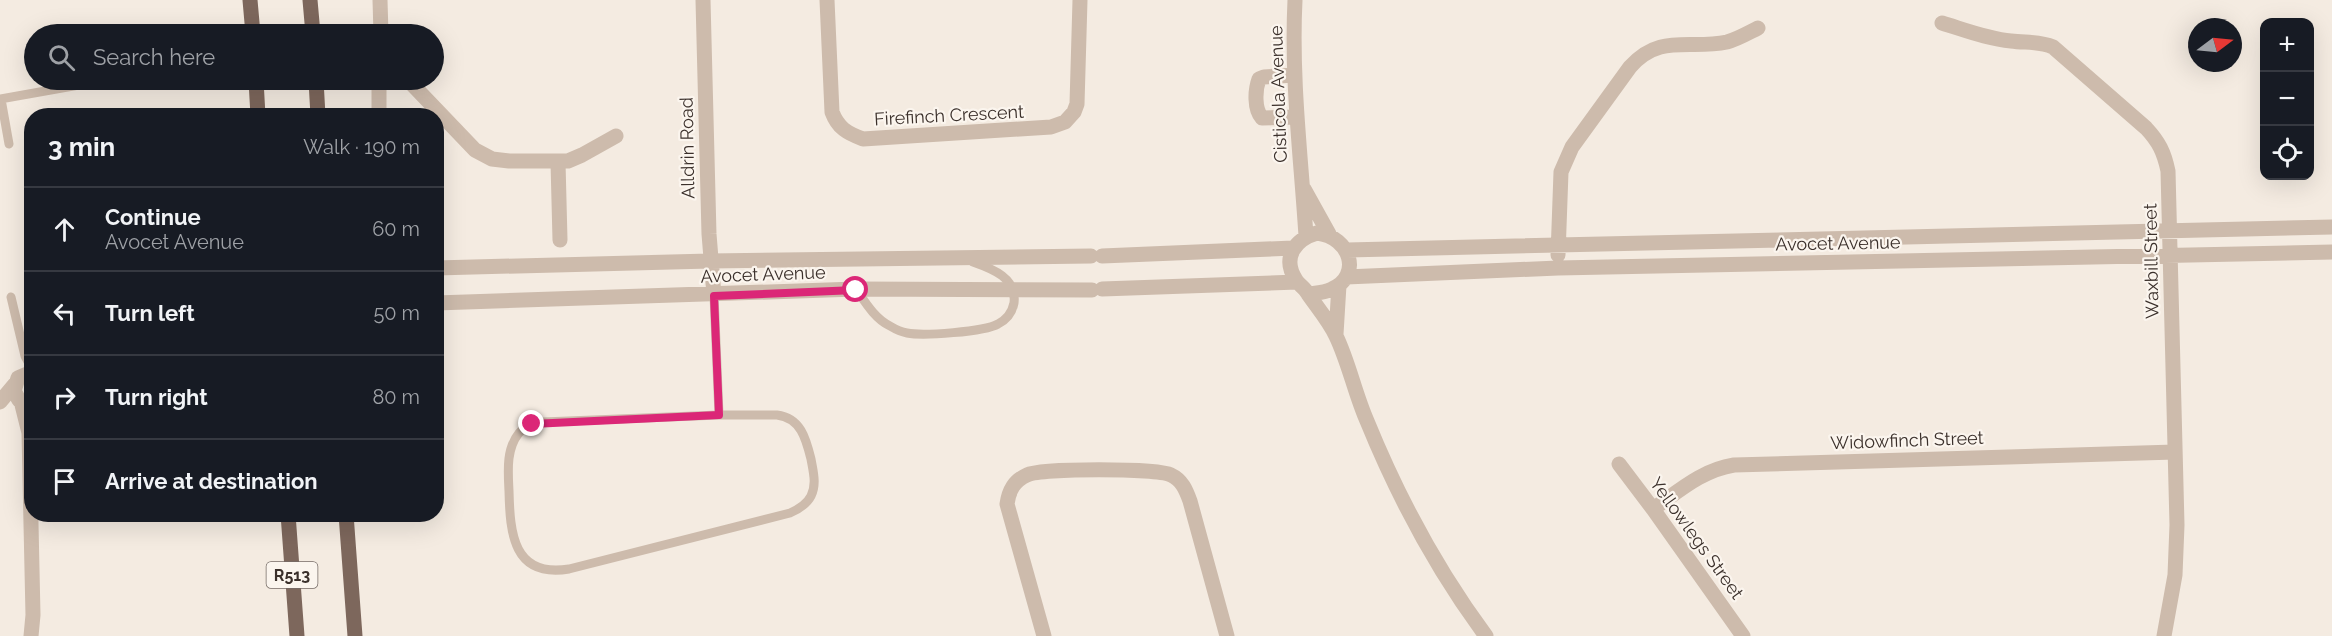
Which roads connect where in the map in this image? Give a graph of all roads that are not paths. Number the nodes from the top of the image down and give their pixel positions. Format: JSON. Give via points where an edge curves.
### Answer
{"nodes":[{"id":1,"x":250,"y":0,"type":"edge"},
{"id":2,"x":310,"y":0,"type":"edge"},
{"id":3,"x":380,"y":0,"type":"edge"},
{"id":4,"x":703,"y":0,"type":"edge"},
{"id":5,"x":827,"y":0,"type":"edge"},
{"id":6,"x":1080,"y":0,"type":"edge"},
{"id":7,"x":1295,"y":0,"type":"edge"},
{"id":8,"x":1942,"y":23,"type":"dead end"},
{"id":9,"x":252,"y":24,"type":"edge"},
{"id":10,"x":312,"y":24,"type":"edge"},
{"id":11,"x":381,"y":24,"type":"edge"},
{"id":12,"x":1758,"y":28,"type":"dead end"},
{"id":13,"x":1294,"y":75,"type":"junction"},
{"id":14,"x":51,"y":90,"type":"edge"},
{"id":15,"x":257,"y":90,"type":"edge"},
{"id":16,"x":317,"y":90,"type":"edge"},
{"id":17,"x":379,"y":90,"type":"edge"},
{"id":18,"x":418,"y":90,"type":"edge"},
{"id":19,"x":0,"y":99,"type":"edge"},
{"id":20,"x":258,"y":108,"type":"edge"},
{"id":21,"x":318,"y":108,"type":"edge"},
{"id":22,"x":379,"y":108,"type":"edge"},
{"id":23,"x":435,"y":108,"type":"edge"},
{"id":24,"x":1297,"y":117,"type":"junction"},
{"id":25,"x":444,"y":118,"type":"edge"},
{"id":26,"x":616,"y":135,"type":"dead end"},
{"id":27,"x":9,"y":144,"type":"dead end"},
{"id":28,"x":558,"y":162,"type":"junction"},
{"id":29,"x":1303,"y":187,"type":"junction"},
{"id":30,"x":2332,"y":226,"type":"edge"},
{"id":31,"x":2170,"y":231,"type":"junction"},
{"id":32,"x":1329,"y":234,"type":"junction"},
{"id":33,"x":1306,"y":236,"type":"junction"},
{"id":34,"x":560,"y":240,"type":"dead end"},
{"id":35,"x":1557,"y":245,"type":"junction"},
{"id":36,"x":1293,"y":248,"type":"junction"},
{"id":37,"x":1347,"y":250,"type":"junction"},
{"id":38,"x":2332,"y":252,"type":"edge"},
{"id":39,"x":2169,"y":255,"type":"junction"},
{"id":40,"x":964,"y":259,"type":"junction"},
{"id":41,"x":710,"y":261,"type":"junction"},
{"id":42,"x":444,"y":268,"type":"edge"},
{"id":43,"x":1558,"y":268,"type":"junction"},
{"id":44,"x":1342,"y":281,"type":"junction"},
{"id":45,"x":1297,"y":282,"type":"junction"},
{"id":46,"x":1013,"y":288,"type":"junction"},
{"id":47,"x":856,"y":290,"type":"junction"},
{"id":48,"x":1308,"y":294,"type":"junction"},
{"id":49,"x":714,"y":296,"type":"junction"},
{"id":50,"x":10,"y":297,"type":"dead end"},
{"id":51,"x":444,"y":303,"type":"edge"},
{"id":52,"x":1336,"y":334,"type":"junction"},
{"id":53,"x":24,"y":352,"type":"edge"},
{"id":54,"x":24,"y":375,"type":"edge"},
{"id":55,"x":0,"y":402,"type":"edge"},
{"id":56,"x":24,"y":402,"type":"edge"},
{"id":57,"x":719,"y":415,"type":"junction"},
{"id":58,"x":2175,"y":452,"type":"junction"},
{"id":59,"x":1618,"y":464,"type":"dead end"},
{"id":60,"x":1653,"y":509,"type":"junction"},
{"id":61,"x":32,"y":522,"type":"edge"},
{"id":62,"x":289,"y":522,"type":"edge"},
{"id":63,"x":347,"y":522,"type":"edge"},
{"id":64,"x":31,"y":636,"type":"edge"},
{"id":65,"x":297,"y":636,"type":"edge"},
{"id":66,"x":355,"y":636,"type":"edge"},
{"id":67,"x":1044,"y":636,"type":"edge"},
{"id":68,"x":1227,"y":636,"type":"edge"},
{"id":69,"x":1486,"y":636,"type":"edge"},
{"id":70,"x":1743,"y":636,"type":"edge"},
{"id":71,"x":2164,"y":636,"type":"edge"}],
"edges":[{"from":1,"to":9,"type":"main road"},
{"from":2,"to":10,"type":"main road"},
{"from":3,"to":11,"type":"street"},
{"from":4,"to":41,"type":"street","name":"Alldrin Road"},
{"from":5,"to":6,"type":"street","name":"Firefinch Crescent","via":[[832,112],[841,128],[863,138],[1034,130],[1065,122],[1077,104]]},
{"from":7,"to":13,"type":"street","name":"Cisticola Avenue"},
{"from":8,"to":31,"type":"street","name":"Waxbill Street","via":[[1980,35],[2053,47],[2146,128],[2165,155]]},
{"from":12,"to":35,"type":"street","via":[[1726,42],[1670,44],[1640,56],[1565,160]]},
{"from":13,"to":24,"type":"street","name":"Cisticola Avenue"},
{"from":13,"to":24,"type":"street","via":[[1259,79],[1257,110],[1262,118]]},
{"from":14,"to":19,"type":"lane"},
{"from":15,"to":20,"type":"main road"},
{"from":16,"to":21,"type":"main road"},
{"from":17,"to":22,"type":"street"},
{"from":18,"to":23,"type":"street"},
{"from":19,"to":27,"type":"lane"},
{"from":24,"to":29,"type":"street","name":"Cisticola Avenue"},
{"from":25,"to":28,"type":"street","via":[[483,155],[509,161]]},
{"from":26,"to":28,"type":"street","via":[[577,158]]},
{"from":28,"to":34,"type":"street"},
{"from":29,"to":32,"type":"street","name":"Cisticola Avenue"},
{"from":29,"to":33,"type":"street","name":"Cisticola Avenue"},
{"from":30,"to":31,"type":"street","name":"Avocet Avenue"},
{"from":31,"to":35,"type":"street","name":"Avocet Avenue"},
{"from":31,"to":39,"type":"street","name":"Waxbill Street"},
{"from":32,"to":33,"type":"street","via":[[1317,232]]},
{"from":32,"to":37,"type":"street"},
{"from":33,"to":36,"type":"street"},
{"from":35,"to":37,"type":"street","name":"Avocet Avenue"},
{"from":35,"to":43,"type":"street"},
{"from":36,"to":40,"type":"street","name":"Avocet Avenue"},
{"from":36,"to":45,"type":"street","via":[[1291,271]]},
{"from":37,"to":44,"type":"street","via":[[1349,269]]},
{"from":38,"to":39,"type":"street","name":"Avocet Avenue"},
{"from":39,"to":43,"type":"street","name":"Avocet Avenue"},
{"from":39,"to":58,"type":"street","name":"Waxbill Street"},
{"from":40,"to":41,"type":"street","name":"Avocet Avenue"},
{"from":40,"to":46,"type":"lane","via":[[1000,273]]},
{"from":41,"to":42,"type":"street","name":"Avocet Avenue"},
{"from":41,"to":49,"type":"street","name":"Alldrin Road"},
{"from":43,"to":44,"type":"street","name":"Avocet Avenue"},
{"from":44,"to":48,"type":"street","via":[[1323,292]]},
{"from":44,"to":52,"type":"street"},
{"from":45,"to":46,"type":"street","name":"Avocet Avenue"},
{"from":45,"to":48,"type":"street"},
{"from":46,"to":47,"type":"street","name":"Avocet Avenue"},
{"from":46,"to":47,"type":"lane","via":[[1012,309],[996,325],[977,330],[911,333],[885,324]]},
{"from":47,"to":49,"type":"street","name":"Avocet Avenue"},
{"from":48,"to":52,"type":"street"},
{"from":49,"to":51,"type":"street","name":"Avocet Avenue"},
{"from":49,"to":57,"type":"lane"},
{"from":50,"to":53,"type":"lane"},
{"from":52,"to":69,"type":"street","via":[[1366,420],[1396,487],[1427,546]]},
{"from":54,"to":55,"type":"street"},
{"from":54,"to":56,"type":"street","via":[[14,391]]},
{"from":55,"to":56,"type":"street"},
{"from":57,"to":57,"type":"lane","via":[[777,415],[797,424],[805,434],[814,474],[812,493],[804,505],[790,513],[570,569],[541,569],[520,553],[511,531],[508,468],[513,442],[522,429],[537,423]]},
{"from":58,"to":60,"type":"street","name":"Widowfinch Street","via":[[1734,465],[1698,477]]},
{"from":58,"to":71,"type":"street","name":"Waxbill Street","via":[[2175,575]]},
{"from":59,"to":60,"type":"street","name":"Yellowlegs Street"},
{"from":60,"to":70,"type":"street","name":"Yellowlegs Street"},
{"from":61,"to":64,"type":"street"},
{"from":62,"to":65,"type":"main road","number":"R513"},
{"from":63,"to":66,"type":"main road"},
{"from":67,"to":68,"type":"street","via":[[1007,504],[1013,485],[1020,479],[1047,470],[1150,472],[1177,478],[1190,501]]}]}
